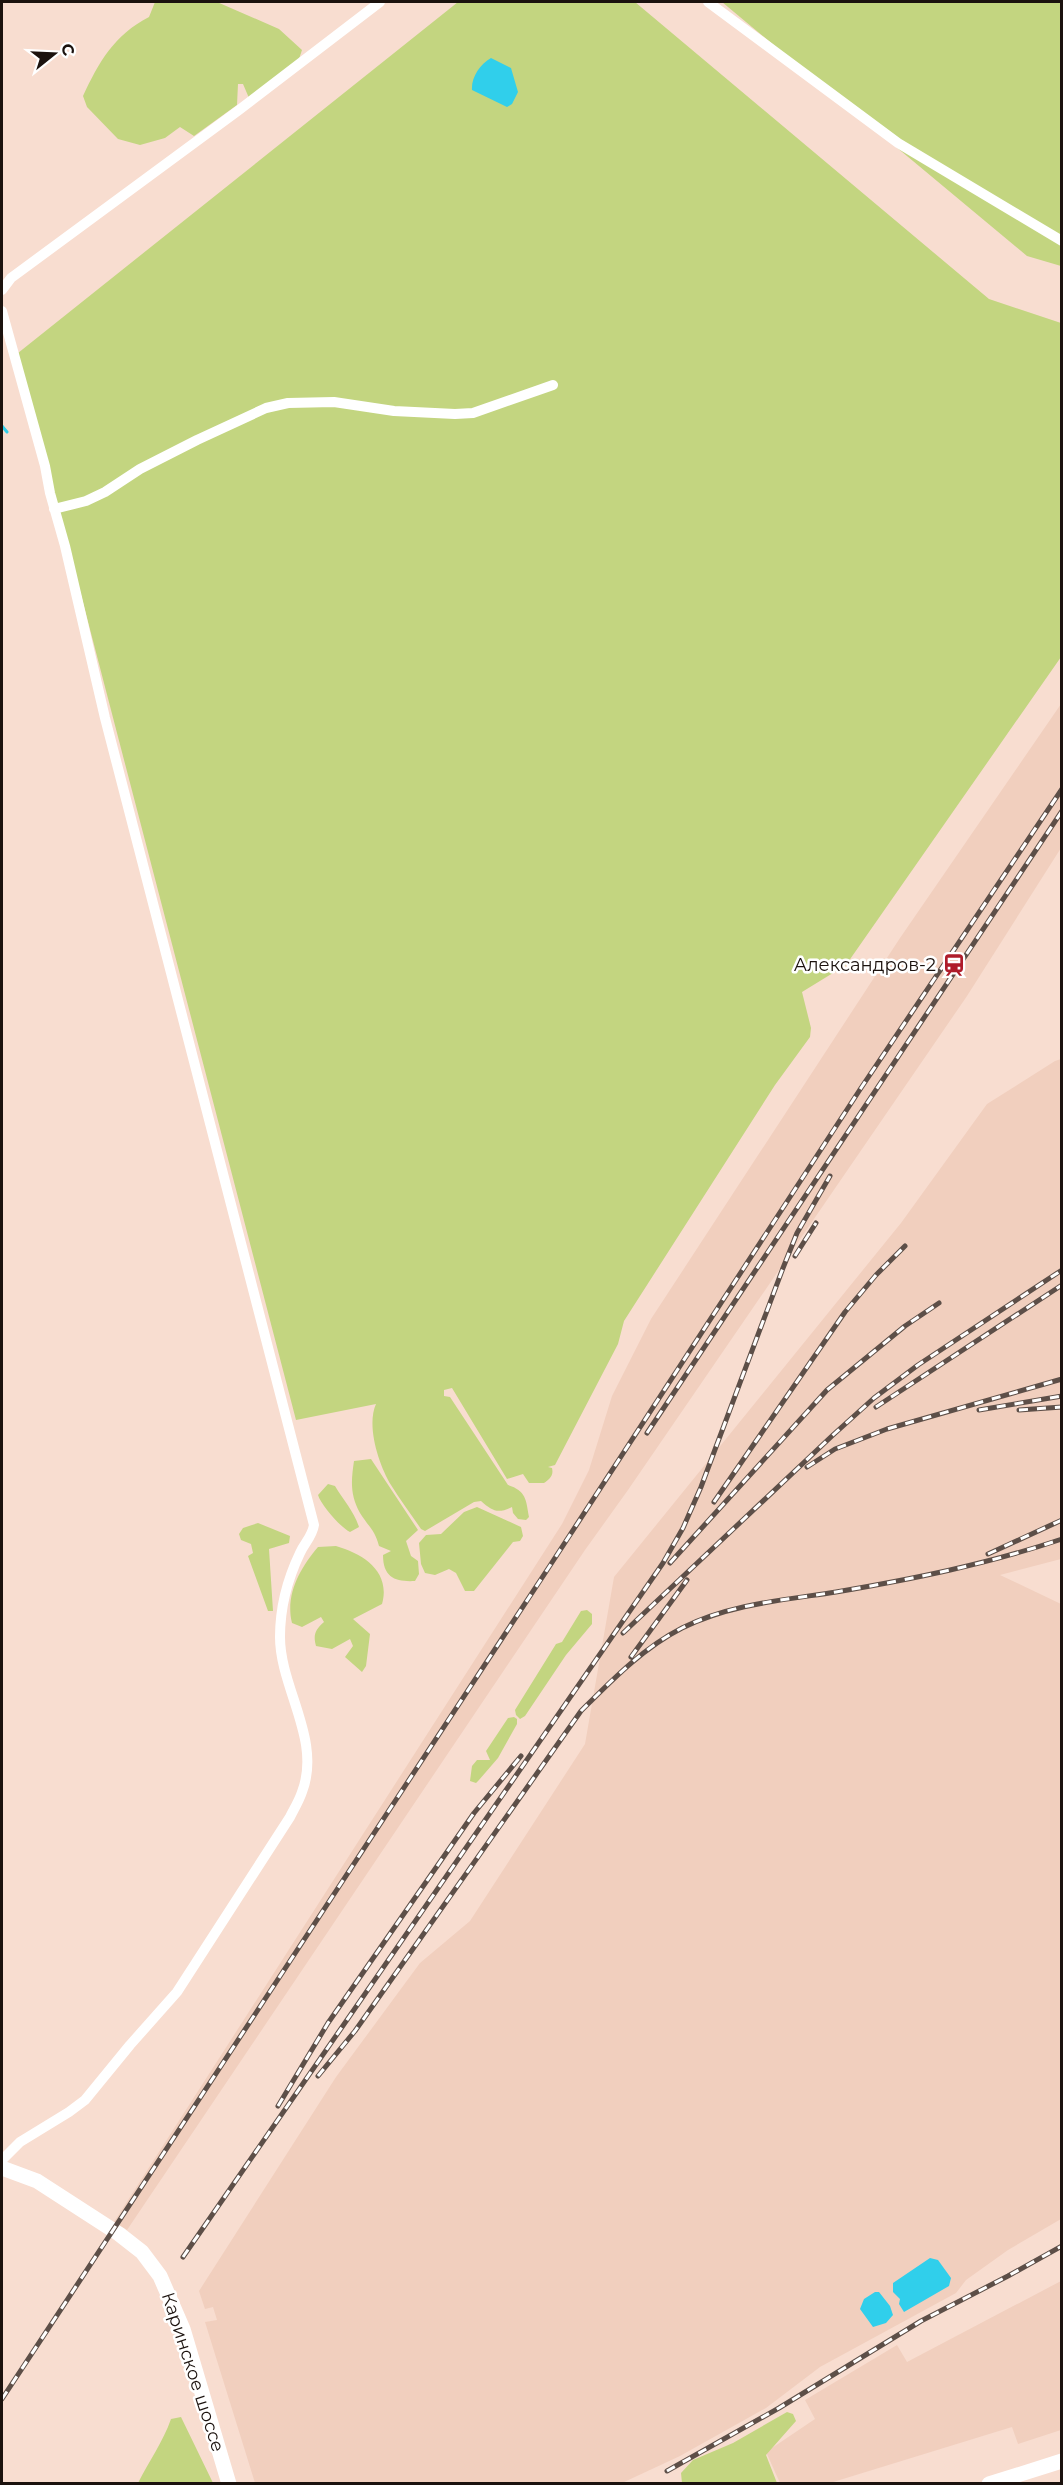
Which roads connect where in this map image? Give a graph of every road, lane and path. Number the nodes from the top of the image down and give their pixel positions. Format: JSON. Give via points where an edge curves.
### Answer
{"nodes":[{"id":1,"x":380,"y":2,"type":"edge"},
{"id":2,"x":708,"y":2,"type":"edge"},
{"id":3,"x":1062,"y":240,"type":"edge"},
{"id":4,"x":2,"y":290,"type":"edge"},
{"id":5,"x":2,"y":311,"type":"edge"},
{"id":6,"x":553,"y":385,"type":"dead end"},
{"id":7,"x":54,"y":509,"type":"junction"},
{"id":8,"x":2,"y":2160,"type":"edge"},
{"id":9,"x":2,"y":2168,"type":"edge"},
{"id":10,"x":1062,"y":2461,"type":"edge"},
{"id":11,"x":229,"y":2484,"type":"edge"},
{"id":12,"x":989,"y":2484,"type":"edge"}],
"edges":[{"from":1,"to":4,"type":"street","via":[[12,278]]},
{"from":2,"to":3,"type":"street","via":[[898,143]]},
{"from":5,"to":7,"type":"street"},
{"from":6,"to":7,"type":"street","via":[[473,413],[394,411],[334,402],[288,403],[266,408],[140,469],[105,492]]},
{"from":7,"to":8,"type":"street","via":[[314,1525],[312,1537],[301,1550],[287,1583],[280,1635],[282,1666],[304,1729],[307,1770],[303,1791],[290,1817],[177,1992],[85,2100],[20,2142]]},
{"from":9,"to":11,"type":"street","name":"Каринское шоссе","via":[[37,2181],[119,2234],[142,2252],[160,2276],[183,2329]]},
{"from":10,"to":12,"type":"street"}]}
